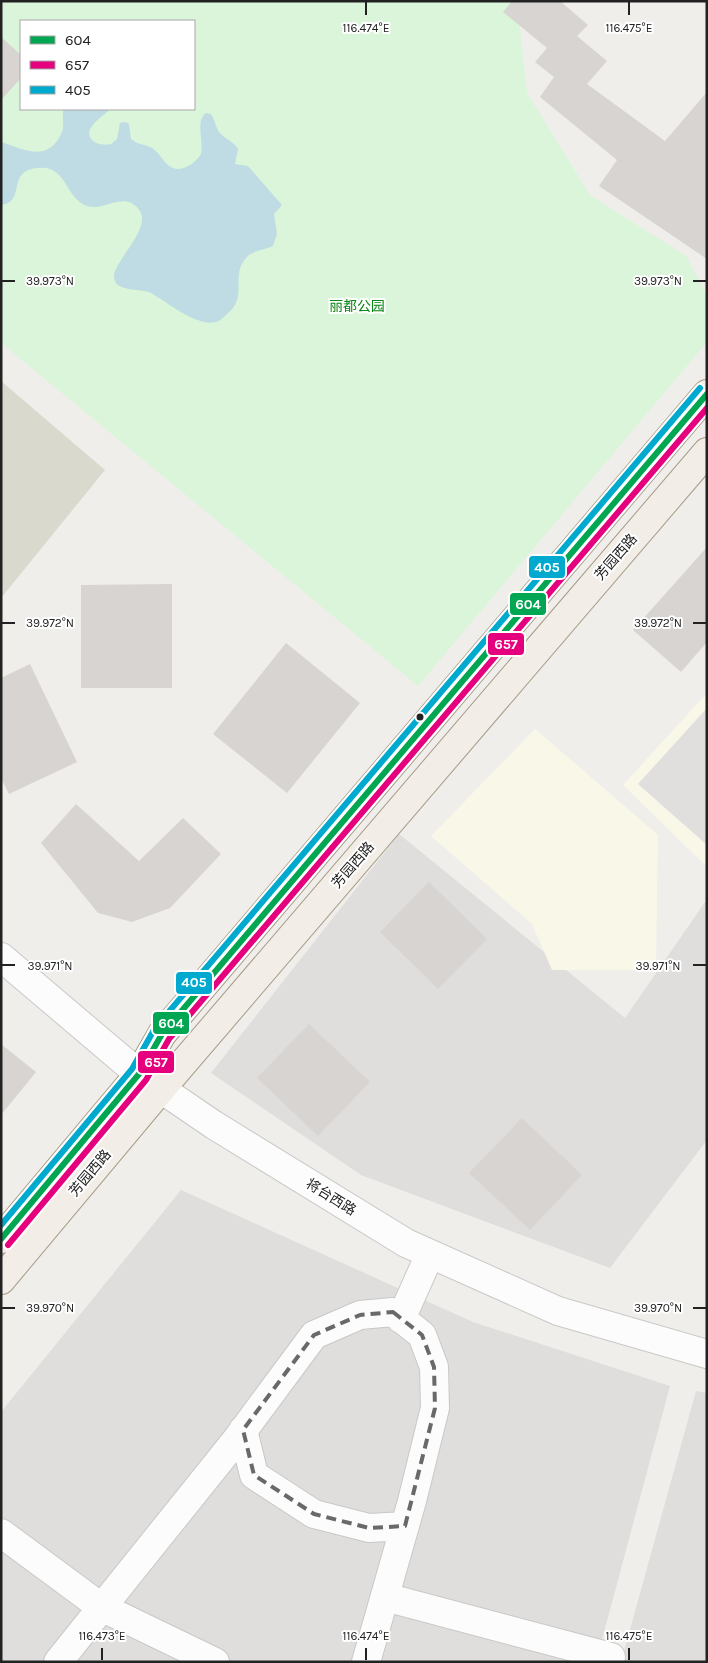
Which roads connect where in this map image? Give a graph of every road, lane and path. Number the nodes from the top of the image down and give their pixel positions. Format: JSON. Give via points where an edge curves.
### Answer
{"nodes":[{"id":1,"x":707,"y":394,"type":"edge"},
{"id":2,"x":707,"y":452,"type":"edge"},
{"id":3,"x":1,"y":957,"type":"edge"},
{"id":4,"x":150,"y":1081,"type":"junction"},
{"id":5,"x":1,"y":1239,"type":"edge"},
{"id":6,"x":430,"y":1254,"type":"junction"},
{"id":7,"x":1,"y":1280,"type":"edge"},
{"id":8,"x":401,"y":1319,"type":"junction"},
{"id":9,"x":707,"y":1354,"type":"edge"},
{"id":10,"x":243,"y":1430,"type":"junction"},
{"id":11,"x":405,"y":1526,"type":"junction"},
{"id":12,"x":1,"y":1533,"type":"edge"},
{"id":13,"x":385,"y":1596,"type":"junction"},
{"id":14,"x":101,"y":1608,"type":"junction"},
{"id":15,"x":611,"y":1658,"type":"dead end"},
{"id":16,"x":58,"y":1662,"type":"edge"},
{"id":17,"x":215,"y":1662,"type":"edge"},
{"id":18,"x":366,"y":1662,"type":"edge"}],
"edges":[{"from":1,"to":4,"type":"main road","name":"芳园西路","via":[[162,1034]]},
{"from":2,"to":4,"type":"main road","name":"芳园西路"},
{"from":3,"to":4,"type":"street","name":"将台西路"},
{"from":4,"to":5,"type":"main road","name":"芳园西路"},
{"from":4,"to":6,"type":"street","name":"将台西路","via":[[214,1125],[364,1218]]},
{"from":4,"to":7,"type":"main road","name":"芳园西路"},
{"from":6,"to":8,"type":"street"},
{"from":6,"to":9,"type":"street","name":"将台西路","via":[[558,1311]]},
{"from":8,"to":10,"type":"street","via":[[392,1312],[360,1315],[314,1335]]},
{"from":8,"to":11,"type":"street","via":[[422,1335],[434,1368],[435,1408]]},
{"from":10,"to":11,"type":"street","via":[[254,1475],[314,1514],[369,1528]]},
{"from":10,"to":14,"type":"street"},
{"from":11,"to":13,"type":"street"},
{"from":12,"to":14,"type":"street"},
{"from":13,"to":15,"type":"street"},
{"from":13,"to":18,"type":"street"},
{"from":14,"to":16,"type":"street"},
{"from":14,"to":17,"type":"street"}]}
